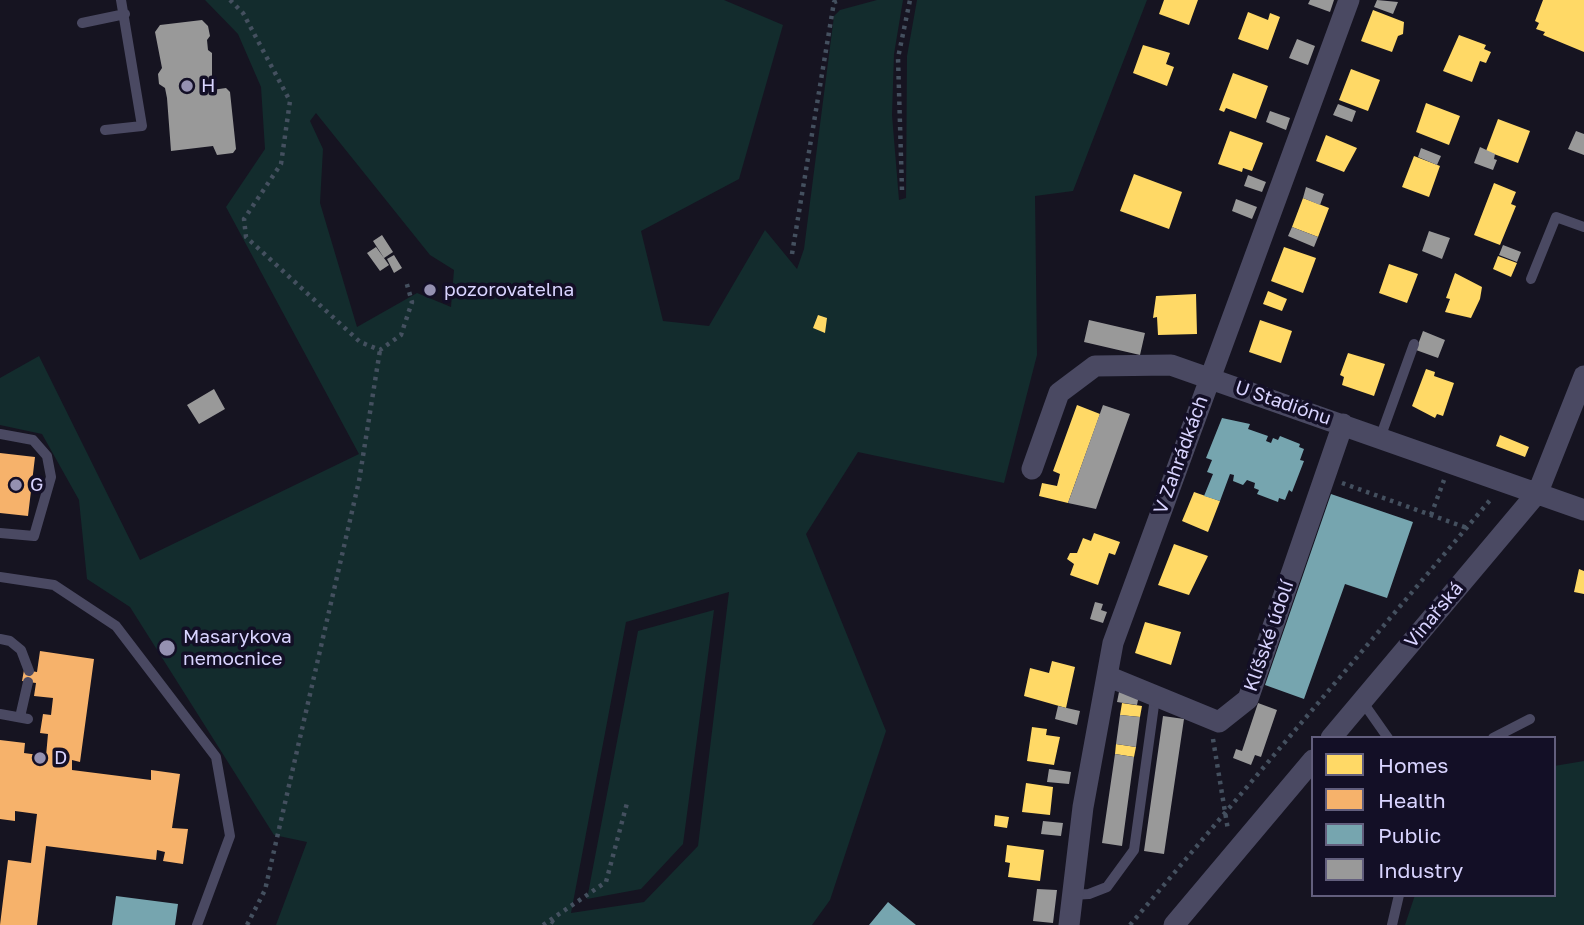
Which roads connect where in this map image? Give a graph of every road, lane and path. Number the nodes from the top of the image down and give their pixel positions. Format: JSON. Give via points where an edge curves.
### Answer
{"nodes":[{"id":1,"x":121,"y":0,"type":"edge"},
{"id":2,"x":230,"y":0,"type":"edge"},
{"id":3,"x":840,"y":0,"type":"edge"},
{"id":4,"x":910,"y":0,"type":"edge"},
{"id":5,"x":1349,"y":0,"type":"edge"},
{"id":6,"x":125,"y":14,"type":"junction"},
{"id":7,"x":82,"y":23,"type":"dead end"},
{"id":8,"x":105,"y":130,"type":"dead end"},
{"id":9,"x":902,"y":190,"type":"dead end"},
{"id":10,"x":1584,"y":227,"type":"edge"},
{"id":11,"x":792,"y":254,"type":"dead end"},
{"id":12,"x":1531,"y":279,"type":"dead end"},
{"id":13,"x":406,"y":281,"type":"dead end"},
{"id":14,"x":1414,"y":344,"type":"dead end"},
{"id":15,"x":380,"y":350,"type":"junction"},
{"id":16,"x":1584,"y":376,"type":"edge"},
{"id":17,"x":1209,"y":378,"type":"junction"},
{"id":18,"x":1580,"y":399,"type":"edge"},
{"id":19,"x":1343,"y":424,"type":"junction"},
{"id":20,"x":0,"y":434,"type":"edge"},
{"id":21,"x":1380,"y":438,"type":"junction"},
{"id":22,"x":1451,"y":462,"type":"junction"},
{"id":23,"x":1032,"y":469,"type":"dead end"},
{"id":24,"x":1325,"y":477,"type":"junction"},
{"id":25,"x":1506,"y":481,"type":"junction"},
{"id":26,"x":1538,"y":492,"type":"junction"},
{"id":27,"x":1584,"y":510,"type":"edge"},
{"id":28,"x":1431,"y":515,"type":"junction"},
{"id":29,"x":1467,"y":528,"type":"junction"},
{"id":30,"x":0,"y":533,"type":"edge"},
{"id":31,"x":0,"y":577,"type":"edge"},
{"id":32,"x":0,"y":639,"type":"edge"},
{"id":33,"x":1107,"y":676,"type":"junction"},
{"id":34,"x":1155,"y":698,"type":"junction"},
{"id":35,"x":1362,"y":701,"type":"junction"},
{"id":36,"x":0,"y":714,"type":"edge"},
{"id":37,"x":1210,"y":719,"type":"junction"},
{"id":38,"x":1530,"y":719,"type":"dead end"},
{"id":39,"x":1333,"y":736,"type":"edge"},
{"id":40,"x":1387,"y":736,"type":"edge"},
{"id":41,"x":1497,"y":736,"type":"edge"},
{"id":42,"x":1311,"y":762,"type":"edge"},
{"id":43,"x":627,"y":803,"type":"dead end"},
{"id":44,"x":1225,"y":815,"type":"junction"},
{"id":45,"x":1232,"y":855,"type":"junction"},
{"id":46,"x":1072,"y":895,"type":"junction"},
{"id":47,"x":1399,"y":897,"type":"edge"},
{"id":48,"x":551,"y":921,"type":"junction"},
{"id":49,"x":197,"y":925,"type":"edge"},
{"id":50,"x":247,"y":925,"type":"edge"},
{"id":51,"x":543,"y":925,"type":"edge"},
{"id":52,"x":557,"y":925,"type":"edge"},
{"id":53,"x":1069,"y":925,"type":"edge"},
{"id":54,"x":1130,"y":925,"type":"edge"},
{"id":55,"x":1174,"y":925,"type":"edge"},
{"id":56,"x":1392,"y":925,"type":"edge"}],
"edges":[{"from":1,"to":6,"type":"lane"},
{"from":2,"to":15,"type":"path","via":[[243,13],[290,101],[281,164],[244,219],[246,237],[360,342]]},
{"from":3,"to":11,"type":"path","via":[[834,2]]},
{"from":4,"to":9,"type":"path","via":[[898,58]]},
{"from":5,"to":17,"type":"street","name":"V Zahrádkách"},
{"from":6,"to":7,"type":"lane"},
{"from":6,"to":8,"type":"lane","via":[[142,126]]},
{"from":10,"to":12,"type":"lane","via":[[1556,216]]},
{"from":13,"to":15,"type":"path","via":[[412,302],[401,335]]},
{"from":14,"to":21,"type":"lane"},
{"from":15,"to":50,"type":"path","via":[[359,481],[265,890]]},
{"from":16,"to":18,"type":"street","name":"Vinařská"},
{"from":17,"to":19,"type":"street","name":"U Stadiónu"},
{"from":17,"to":23,"type":"street","name":"U Stadiónu","via":[[1171,365],[1095,366],[1059,393]]},
{"from":17,"to":33,"type":"street","name":"V Zahrádkách","via":[[1113,643]]},
{"from":18,"to":26,"type":"street","name":"Vinařská"},
{"from":19,"to":21,"type":"street","name":"U Stadiónu"},
{"from":19,"to":24,"type":"street","name":"Klíšské údolí"},
{"from":20,"to":30,"type":"lane","via":[[33,439],[47,456],[51,477],[34,536]]},
{"from":21,"to":22,"type":"street","name":"U Stadiónu"},
{"from":22,"to":25,"type":"street","name":"U Stadiónu"},
{"from":22,"to":28,"type":"path"},
{"from":24,"to":28,"type":"path"},
{"from":24,"to":37,"type":"street","name":"Klíšské údolí","via":[[1248,699],[1219,722]]},
{"from":25,"to":26,"type":"street","name":"U Stadiónu"},
{"from":25,"to":29,"type":"path"},
{"from":26,"to":27,"type":"street","name":"U Stadiónu"},
{"from":26,"to":35,"type":"street","name":"Vinařská"},
{"from":28,"to":29,"type":"path"},
{"from":29,"to":44,"type":"path"},
{"from":31,"to":49,"type":"lane","via":[[54,585],[116,626],[216,757],[230,836]]},
{"from":32,"to":36,"type":"lane","via":[[20,650],[28,677],[24,718]]},
{"from":33,"to":34,"type":"street"},
{"from":33,"to":46,"type":"street","name":"V Zahrádkách"},
{"from":34,"to":37,"type":"street"},
{"from":34,"to":46,"type":"lane","via":[[1134,850],[1107,887]]},
{"from":35,"to":39,"type":"street","name":"Vinařská"},
{"from":35,"to":40,"type":"lane"},
{"from":37,"to":44,"type":"path"},
{"from":38,"to":41,"type":"lane"},
{"from":42,"to":45,"type":"street"},
{"from":43,"to":48,"type":"path","via":[[606,882]]},
{"from":44,"to":45,"type":"path"},
{"from":44,"to":54,"type":"path"},
{"from":45,"to":55,"type":"street"},
{"from":46,"to":53,"type":"street","name":"V Zahrádkách"},
{"from":47,"to":56,"type":"lane"},
{"from":48,"to":51,"type":"path"},
{"from":48,"to":52,"type":"path"}]}
